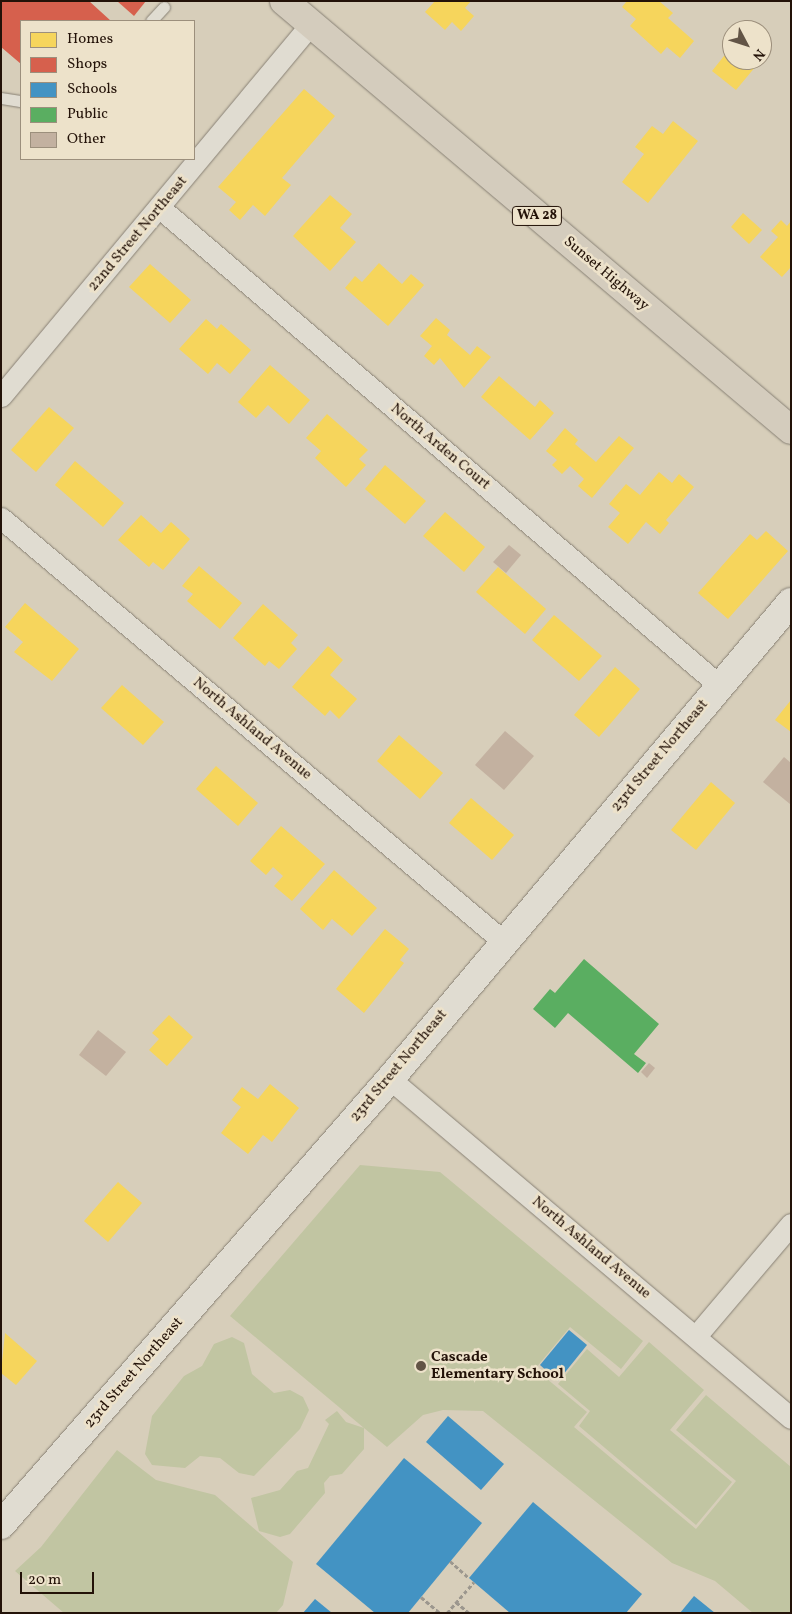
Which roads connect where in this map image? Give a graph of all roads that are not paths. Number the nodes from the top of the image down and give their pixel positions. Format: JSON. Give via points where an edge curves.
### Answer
{"nodes":[{"id":1,"x":284,"y":1,"type":"edge"},
{"id":2,"x":164,"y":7,"type":"dead end"},
{"id":3,"x":152,"y":20,"type":"edge"},
{"id":4,"x":311,"y":24,"type":"junction"},
{"id":5,"x":1,"y":98,"type":"edge"},
{"id":6,"x":20,"y":102,"type":"edge"},
{"id":7,"x":160,"y":208,"type":"junction"},
{"id":8,"x":1,"y":396,"type":"edge"},
{"id":9,"x":791,"y":430,"type":"edge"},
{"id":10,"x":1,"y":518,"type":"edge"},
{"id":11,"x":791,"y":602,"type":"edge"},
{"id":12,"x":720,"y":686,"type":"junction"},
{"id":13,"x":503,"y":941,"type":"junction"},
{"id":14,"x":390,"y":1079,"type":"junction"},
{"id":15,"x":791,"y":1224,"type":"edge"},
{"id":16,"x":696,"y":1336,"type":"junction"},
{"id":17,"x":791,"y":1418,"type":"edge"},
{"id":18,"x":1,"y":1525,"type":"edge"}],
"edges":[{"from":1,"to":4,"type":"highway","name":"Sunset Highway","number":"WA 28"},
{"from":2,"to":3,"type":"lane"},
{"from":4,"to":7,"type":"street","name":"22nd Street Northeast"},
{"from":4,"to":9,"type":"highway","name":"Sunset Highway","number":"WA 28"},
{"from":5,"to":6,"type":"lane"},
{"from":7,"to":8,"type":"street","name":"22nd Street Northeast"},
{"from":7,"to":12,"type":"street","name":"North Arden Court"},
{"from":10,"to":13,"type":"street","name":"North Ashland Avenue"},
{"from":11,"to":12,"type":"street","name":"23rd Street Northeast"},
{"from":12,"to":13,"type":"street","name":"23rd Street Northeast"},
{"from":13,"to":14,"type":"street","name":"23rd Street Northeast"},
{"from":14,"to":16,"type":"street","name":"North Ashland Avenue"},
{"from":14,"to":18,"type":"street","name":"23rd Street Northeast"},
{"from":15,"to":16,"type":"street"},
{"from":16,"to":17,"type":"street","name":"North Ashland Avenue"}]}
